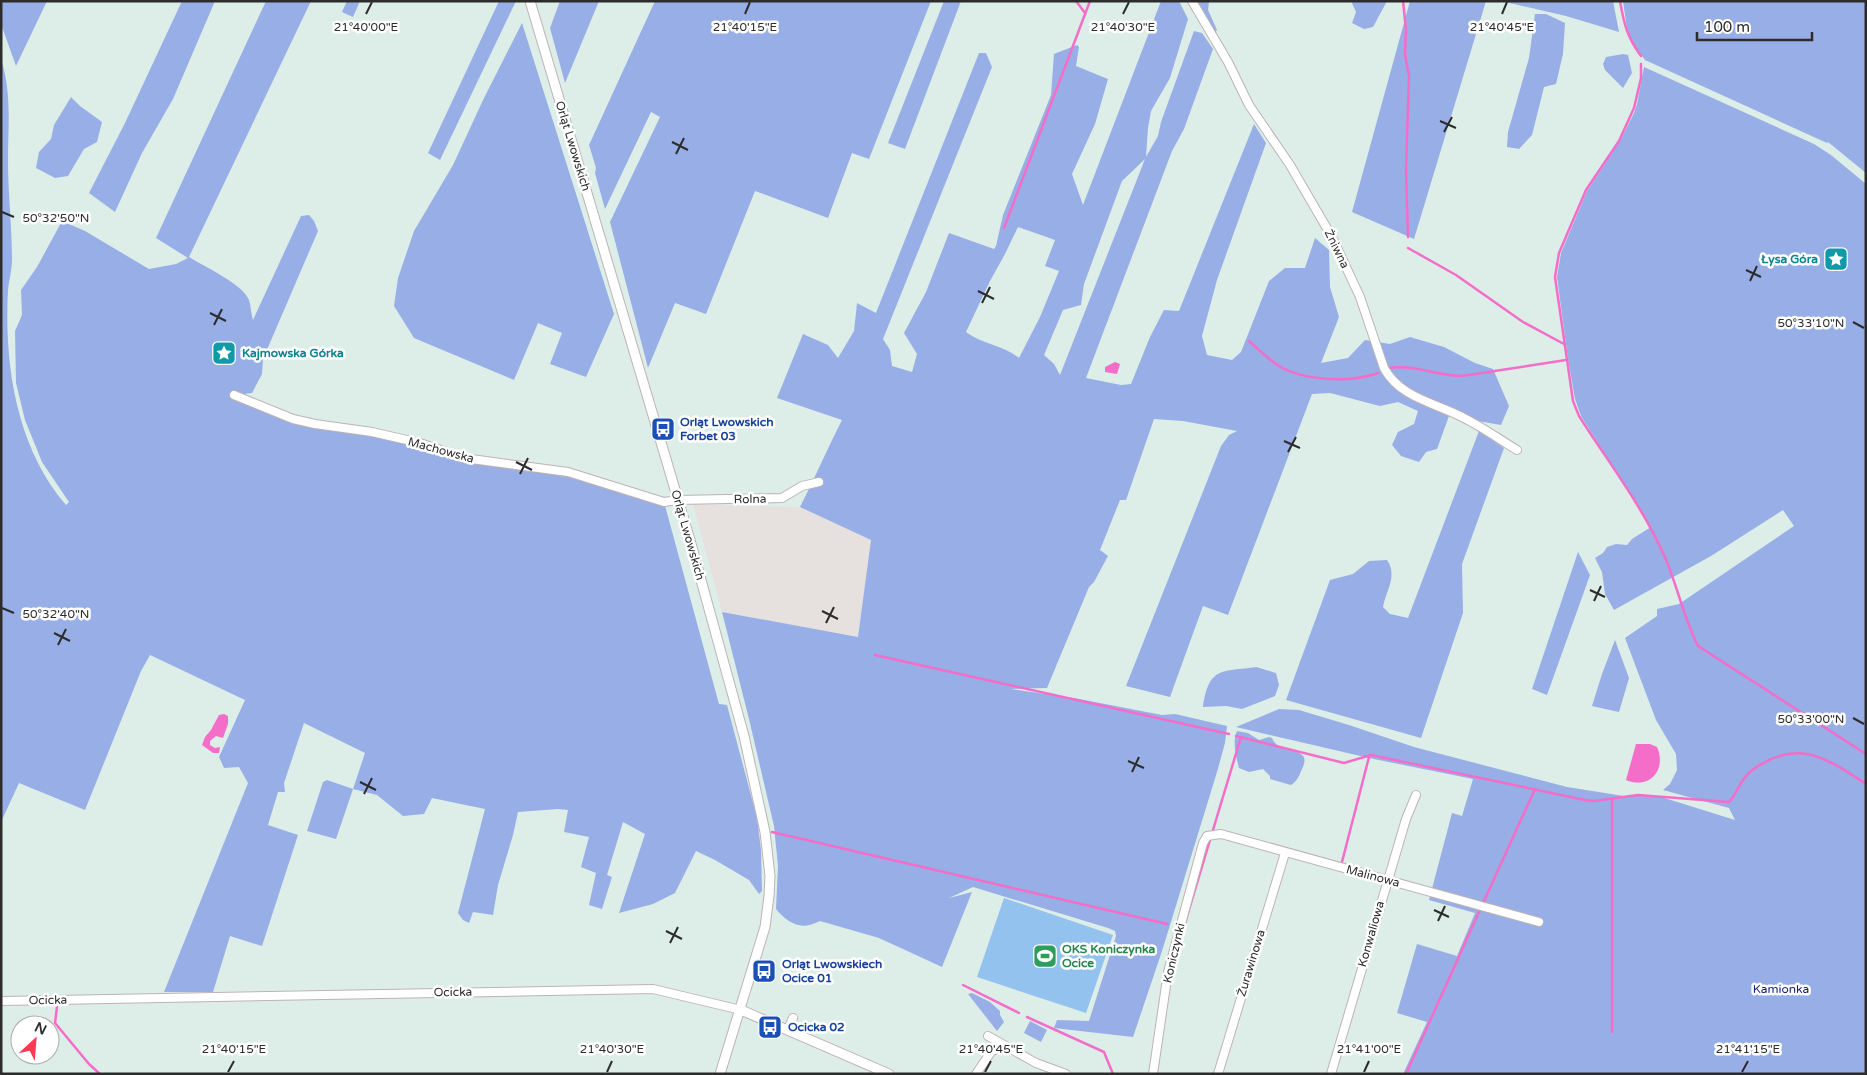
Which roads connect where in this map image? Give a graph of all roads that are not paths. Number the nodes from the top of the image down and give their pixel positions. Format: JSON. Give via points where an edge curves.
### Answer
{"nodes":[{"id":1,"x":530,"y":1,"type":"edge"},
{"id":2,"x":1192,"y":1,"type":"edge"},
{"id":3,"x":234,"y":395,"type":"dead end"},
{"id":4,"x":1517,"y":450,"type":"dead end"},
{"id":5,"x":819,"y":482,"type":"dead end"},
{"id":6,"x":678,"y":500,"type":"junction"},
{"id":7,"x":1416,"y":795,"type":"dead end"},
{"id":8,"x":1207,"y":836,"type":"joint"},
{"id":9,"x":1285,"y":853,"type":"junction"},
{"id":10,"x":1388,"y":879,"type":"junction"},
{"id":11,"x":1538,"y":922,"type":"dead end"},
{"id":12,"x":1,"y":1001,"type":"edge"},
{"id":13,"x":741,"y":1010,"type":"junction"},
{"id":14,"x":793,"y":1018,"type":"dead end"},
{"id":15,"x":788,"y":1029,"type":"junction"},
{"id":16,"x":988,"y":1036,"type":"dead end"},
{"id":17,"x":1002,"y":1045,"type":"junction"},
{"id":18,"x":720,"y":1074,"type":"edge"},
{"id":19,"x":889,"y":1074,"type":"edge"},
{"id":20,"x":976,"y":1074,"type":"edge"},
{"id":21,"x":1066,"y":1074,"type":"edge"},
{"id":22,"x":1153,"y":1074,"type":"edge"},
{"id":23,"x":1218,"y":1074,"type":"edge"},
{"id":24,"x":1330,"y":1074,"type":"edge"}],
"edges":[{"from":1,"to":6,"type":"street","name":"Orląt Lwowskich"},
{"from":2,"to":4,"type":"street","name":"Żniwna","via":[[1249,105],[1326,225],[1360,297],[1388,377],[1401,389],[1462,417]]},
{"from":3,"to":6,"type":"street","name":"Machowska","via":[[293,419],[372,432],[464,458],[568,472],[664,502]]},
{"from":5,"to":6,"type":"street","name":"Rolna","via":[[802,486],[782,498]]},
{"from":6,"to":13,"type":"street","name":"Orląt Lwowskich","via":[[744,736],[767,847],[770,876],[767,911]]},
{"from":7,"to":10,"type":"street","name":"Konwaliowa"},
{"from":8,"to":9,"type":"street","name":"Malinowa","via":[[1221,834]]},
{"from":8,"to":22,"type":"street","name":"Koniczynki","via":[[1168,972]]},
{"from":9,"to":10,"type":"street","name":"Malinowa"},
{"from":9,"to":23,"type":"street","name":"Żurawinowa"},
{"from":10,"to":11,"type":"street","name":"Malinowa"},
{"from":10,"to":24,"type":"street","name":"Konwaliowa"},
{"from":12,"to":13,"type":"street","name":"Ocicka","via":[[653,988]]},
{"from":13,"to":15,"type":"street","name":"Ocicka"},
{"from":13,"to":18,"type":"street","name":"Orląt Lwowskich"},
{"from":14,"to":15,"type":"street"},
{"from":15,"to":19,"type":"street","name":"Ocicka"},
{"from":16,"to":17,"type":"street"},
{"from":17,"to":20,"type":"street","via":[[991,1052]]},
{"from":17,"to":21,"type":"street"}]}
